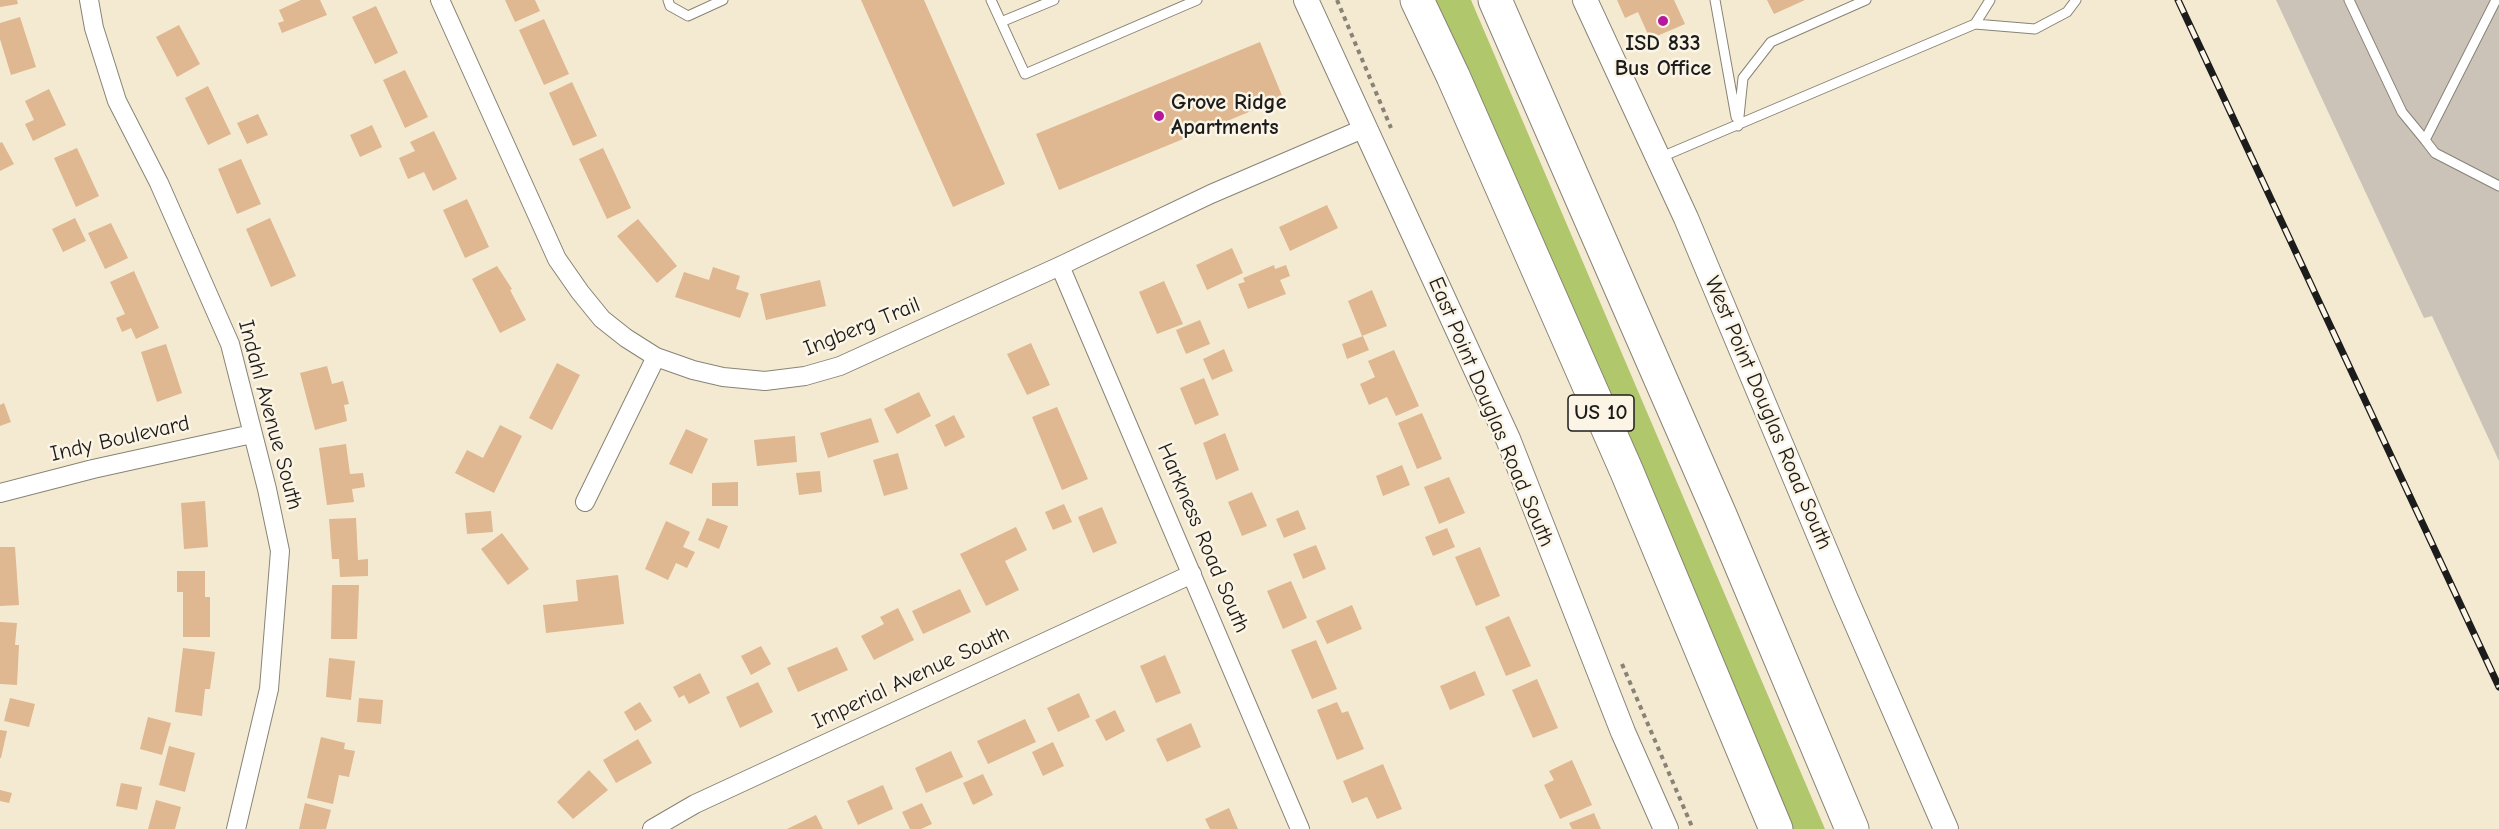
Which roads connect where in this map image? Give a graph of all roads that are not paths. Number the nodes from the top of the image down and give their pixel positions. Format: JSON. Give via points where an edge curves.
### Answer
{"nodes":[{"id":1,"x":90,"y":0,"type":"edge"},
{"id":2,"x":440,"y":0,"type":"edge"},
{"id":3,"x":668,"y":0,"type":"edge"},
{"id":4,"x":723,"y":0,"type":"edge"},
{"id":5,"x":991,"y":0,"type":"edge"},
{"id":6,"x":1054,"y":0,"type":"edge"},
{"id":7,"x":1197,"y":0,"type":"edge"},
{"id":8,"x":1306,"y":0,"type":"edge"},
{"id":9,"x":1417,"y":0,"type":"edge"},
{"id":10,"x":1495,"y":0,"type":"edge"},
{"id":11,"x":1585,"y":0,"type":"edge"},
{"id":12,"x":1715,"y":0,"type":"edge"},
{"id":13,"x":1866,"y":0,"type":"edge"},
{"id":14,"x":1990,"y":0,"type":"edge"},
{"id":15,"x":2076,"y":0,"type":"edge"},
{"id":16,"x":2349,"y":0,"type":"edge"},
{"id":17,"x":2496,"y":0,"type":"edge"},
{"id":18,"x":1000,"y":22,"type":"junction"},
{"id":19,"x":1975,"y":24,"type":"junction"},
{"id":20,"x":1738,"y":126,"type":"junction"},
{"id":21,"x":1365,"y":128,"type":"junction"},
{"id":22,"x":2425,"y":140,"type":"junction"},
{"id":23,"x":1659,"y":158,"type":"junction"},
{"id":24,"x":2499,"y":186,"type":"edge"},
{"id":25,"x":1060,"y":266,"type":"junction"},
{"id":26,"x":656,"y":357,"type":"junction"},
{"id":27,"x":252,"y":434,"type":"junction"},
{"id":28,"x":0,"y":493,"type":"edge"},
{"id":29,"x":585,"y":502,"type":"dead end"},
{"id":30,"x":1192,"y":574,"type":"junction"},
{"id":31,"x":236,"y":829,"type":"edge"},
{"id":32,"x":652,"y":829,"type":"edge"},
{"id":33,"x":1300,"y":829,"type":"edge"},
{"id":34,"x":1665,"y":829,"type":"edge"},
{"id":35,"x":1776,"y":829,"type":"edge"},
{"id":36,"x":1852,"y":829,"type":"edge"},
{"id":37,"x":1946,"y":829,"type":"edge"}],
"edges":[{"from":1,"to":27,"type":"street","name":"Indahl Avenue South","via":[[94,28],[117,101],[159,183],[230,344]]},
{"from":2,"to":26,"type":"street","name":"Ingberg Trail","via":[[557,259],[602,319]]},
{"from":3,"to":4,"type":"lane","via":[[670,6],[688,16]]},
{"from":5,"to":18,"type":"lane"},
{"from":6,"to":18,"type":"lane"},
{"from":7,"to":18,"type":"lane","via":[[1025,74]]},
{"from":8,"to":21,"type":"street","name":"East Point Douglas Road South"},
{"from":9,"to":35,"type":"highway","number":"US 10","via":[[1622,462]]},
{"from":10,"to":36,"type":"highway","number":"US 10"},
{"from":11,"to":23,"type":"street","name":"West Point Douglas Road South"},
{"from":12,"to":20,"type":"lane"},
{"from":13,"to":20,"type":"lane","via":[[1772,42],[1743,78]]},
{"from":14,"to":19,"type":"lane"},
{"from":15,"to":19,"type":"lane","via":[[2067,12],[2035,29]]},
{"from":16,"to":22,"type":"lane","via":[[2402,112]]},
{"from":17,"to":22,"type":"lane"},
{"from":19,"to":20,"type":"lane"},
{"from":20,"to":23,"type":"lane"},
{"from":21,"to":25,"type":"street","name":"Ingberg Trail","via":[[1211,194]]},
{"from":21,"to":34,"type":"street","name":"East Point Douglas Road South","via":[[1508,439]]},
{"from":22,"to":24,"type":"lane","via":[[2435,153]]},
{"from":23,"to":37,"type":"street","name":"West Point Douglas Road South"},
{"from":25,"to":26,"type":"street","name":"Ingberg Trail","via":[[840,366],[805,376],[765,381],[723,377]]},
{"from":25,"to":30,"type":"street","name":"Harkness Road South"},
{"from":26,"to":29,"type":"street"},
{"from":27,"to":28,"type":"street","name":"Indy Boulevard"},
{"from":27,"to":31,"type":"street","name":"Indahl Avenue South","via":[[280,550],[269,689]]},
{"from":30,"to":32,"type":"street","name":"Imperial Avenue South","via":[[695,804]]},
{"from":30,"to":33,"type":"street","name":"Harkness Road South"}]}
